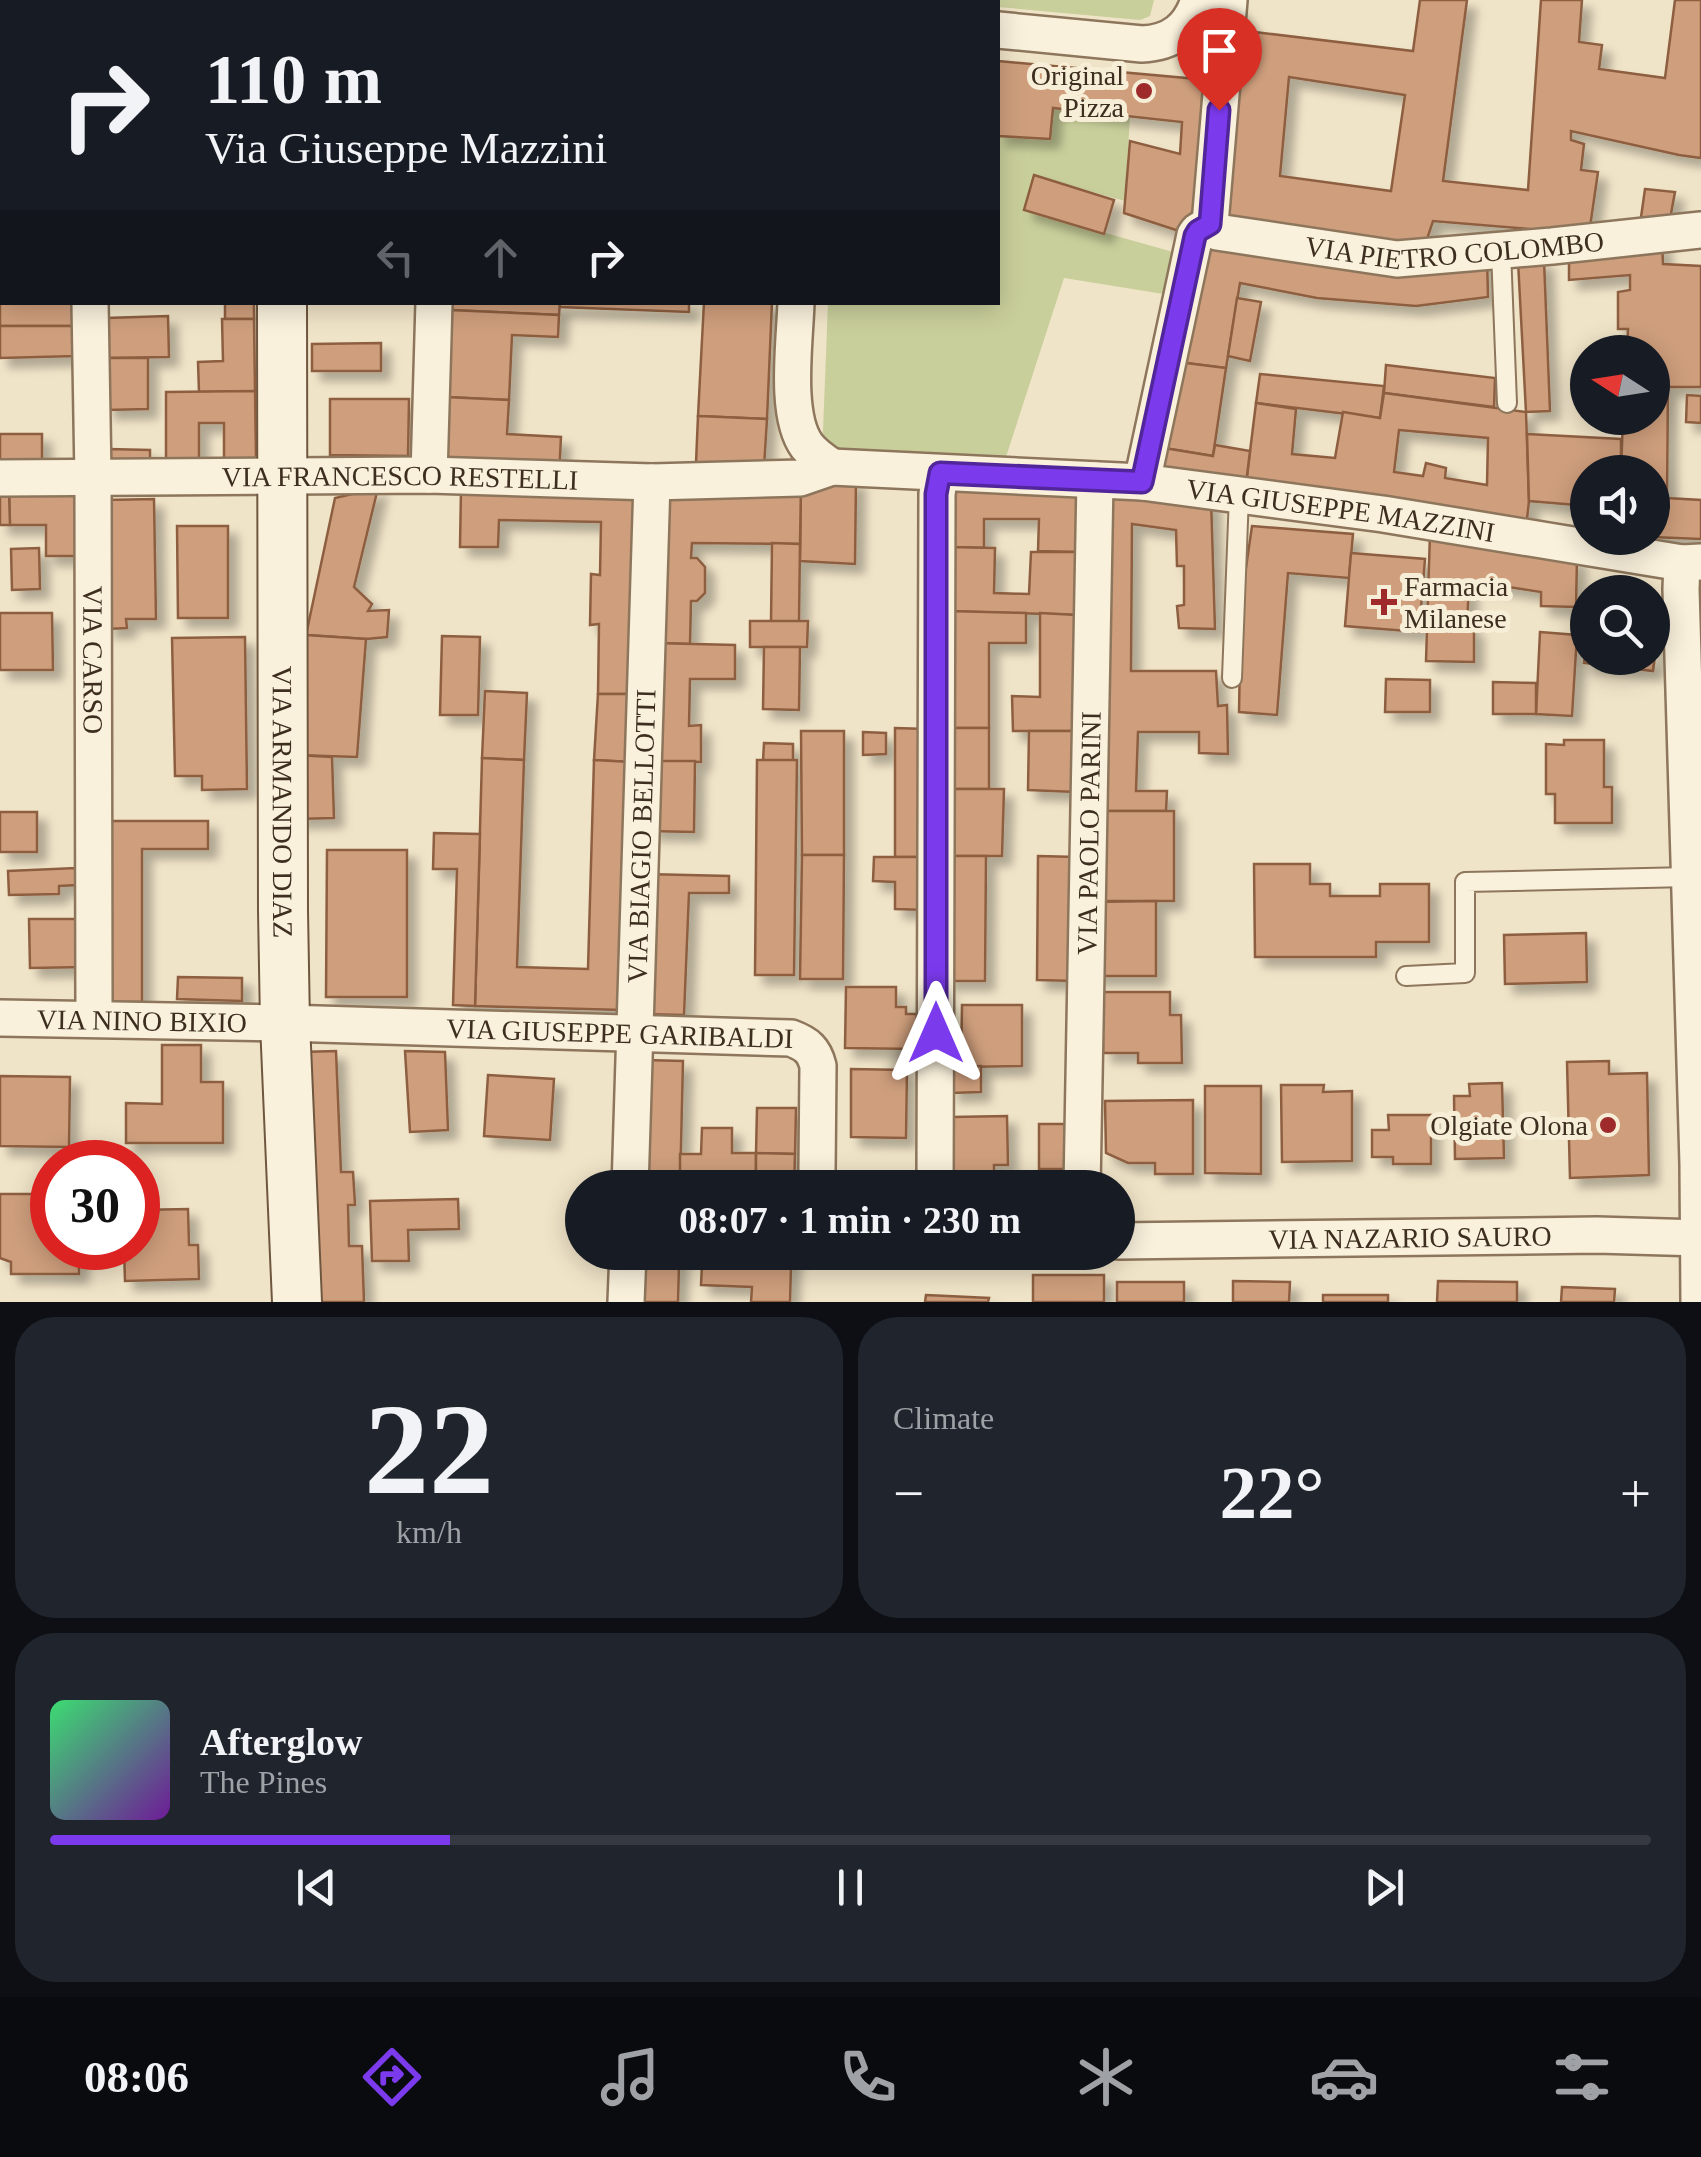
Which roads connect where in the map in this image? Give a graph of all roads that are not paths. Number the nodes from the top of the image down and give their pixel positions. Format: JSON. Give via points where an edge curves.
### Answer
{"nodes":[{"id":1,"x":1200,"y":0,"type":"edge"},
{"id":2,"x":1229,"y":0,"type":"edge"},
{"id":3,"x":1000,"y":30,"type":"edge"},
{"id":4,"x":1210,"y":224,"type":"junction"},
{"id":5,"x":1701,"y":230,"type":"edge"},
{"id":6,"x":1502,"y":251,"type":"junction"},
{"id":7,"x":90,"y":305,"type":"edge"},
{"id":8,"x":282,"y":305,"type":"edge"},
{"id":9,"x":434,"y":305,"type":"edge"},
{"id":10,"x":796,"y":305,"type":"edge"},
{"id":11,"x":1507,"y":404,"type":"dead end"},
{"id":12,"x":816,"y":473,"type":"junction"},
{"id":13,"x":940,"y":473,"type":"junction"},
{"id":14,"x":428,"y":475,"type":"junction"},
{"id":15,"x":282,"y":477,"type":"junction"},
{"id":16,"x":0,"y":478,"type":"edge"},
{"id":17,"x":93,"y":478,"type":"junction"},
{"id":18,"x":1095,"y":480,"type":"junction"},
{"id":19,"x":652,"y":482,"type":"junction"},
{"id":20,"x":1142,"y":482,"type":"junction"},
{"id":21,"x":1239,"y":495,"type":"junction"},
{"id":22,"x":1692,"y":563,"type":"edge"},
{"id":23,"x":1232,"y":678,"type":"dead end"},
{"id":24,"x":1689,"y":877,"type":"junction"},
{"id":25,"x":1406,"y":976,"type":"dead end"},
{"id":26,"x":0,"y":1018,"type":"edge"},
{"id":27,"x":94,"y":1018,"type":"junction"},
{"id":28,"x":285,"y":1023,"type":"junction"},
{"id":29,"x":635,"y":1034,"type":"junction"},
{"id":30,"x":631,"y":1170,"type":"edge"},
{"id":31,"x":817,"y":1170,"type":"edge"},
{"id":32,"x":935,"y":1170,"type":"edge"},
{"id":33,"x":1082,"y":1170,"type":"edge"},
{"id":34,"x":1700,"y":1238,"type":"edge"},
{"id":35,"x":1135,"y":1240,"type":"edge"},
{"id":36,"x":627,"y":1270,"type":"edge"},
{"id":37,"x":298,"y":1302,"type":"edge"},
{"id":38,"x":626,"y":1302,"type":"edge"},
{"id":39,"x":1699,"y":1302,"type":"edge"}],
"edges":[{"from":1,"to":3,"type":"street","via":[[1184,28],[1159,43]]},
{"from":2,"to":4,"type":"street"},
{"from":4,"to":6,"type":"street","name":"VIA PIETRO COLOMBO","via":[[1218,232],[1396,259]]},
{"from":4,"to":20,"type":"street","via":[[1195,236]]},
{"from":5,"to":6,"type":"street","name":"VIA PIETRO COLOMBO"},
{"from":6,"to":11,"type":"lane"},
{"from":7,"to":17,"type":"street","name":"VIA CARSO"},
{"from":8,"to":15,"type":"street","name":"VIA ARMANDO DIAZ"},
{"from":9,"to":14,"type":"street"},
{"from":10,"to":12,"type":"street","via":[[795,419]]},
{"from":12,"to":13,"type":"street","name":"VIA GIUSEPPE MAZZINI"},
{"from":12,"to":19,"type":"street","name":"VIA FRANCESCO RESTELLI"},
{"from":13,"to":18,"type":"street","name":"VIA GIUSEPPE MAZZINI"},
{"from":13,"to":32,"type":"street"},
{"from":14,"to":15,"type":"street","name":"VIA FRANCESCO RESTELLI"},
{"from":14,"to":19,"type":"street","name":"VIA FRANCESCO RESTELLI"},
{"from":15,"to":17,"type":"street","name":"VIA FRANCESCO RESTELLI"},
{"from":15,"to":28,"type":"street","name":"VIA ARMANDO DIAZ"},
{"from":16,"to":17,"type":"street","name":"VIA FRANCESCO RESTELLI"},
{"from":17,"to":27,"type":"street","name":"VIA CARSO"},
{"from":18,"to":20,"type":"street","name":"VIA GIUSEPPE MAZZINI"},
{"from":18,"to":33,"type":"street","name":"VIA PAOLO PARINI"},
{"from":19,"to":29,"type":"street","name":"VIA BIAGIO BELLOTTI"},
{"from":20,"to":21,"type":"street","name":"VIA GIUSEPPE MAZZINI"},
{"from":21,"to":22,"type":"street","name":"VIA GIUSEPPE MAZZINI"},
{"from":21,"to":23,"type":"lane"},
{"from":22,"to":24,"type":"street","via":[[1681,589]]},
{"from":24,"to":25,"type":"lane","via":[[1465,882],[1466,973]]},
{"from":24,"to":34,"type":"street"},
{"from":26,"to":27,"type":"street","name":"VIA NINO BIXIO"},
{"from":27,"to":28,"type":"street","name":"VIA NINO BIXIO"},
{"from":28,"to":29,"type":"street","name":"VIA GIUSEPPE GARIBALDI"},
{"from":28,"to":37,"type":"street","name":"VIA ARMANDO DIAZ"},
{"from":29,"to":30,"type":"street","name":"VIA BIAGIO BELLOTTI"},
{"from":29,"to":31,"type":"street","name":"VIA GIUSEPPE GARIBALDI","via":[[778,1037],[808,1047],[818,1066]]},
{"from":34,"to":35,"type":"street","name":"VIA NAZARIO SAURO"},
{"from":34,"to":39,"type":"street"},
{"from":36,"to":38,"type":"street"}]}
